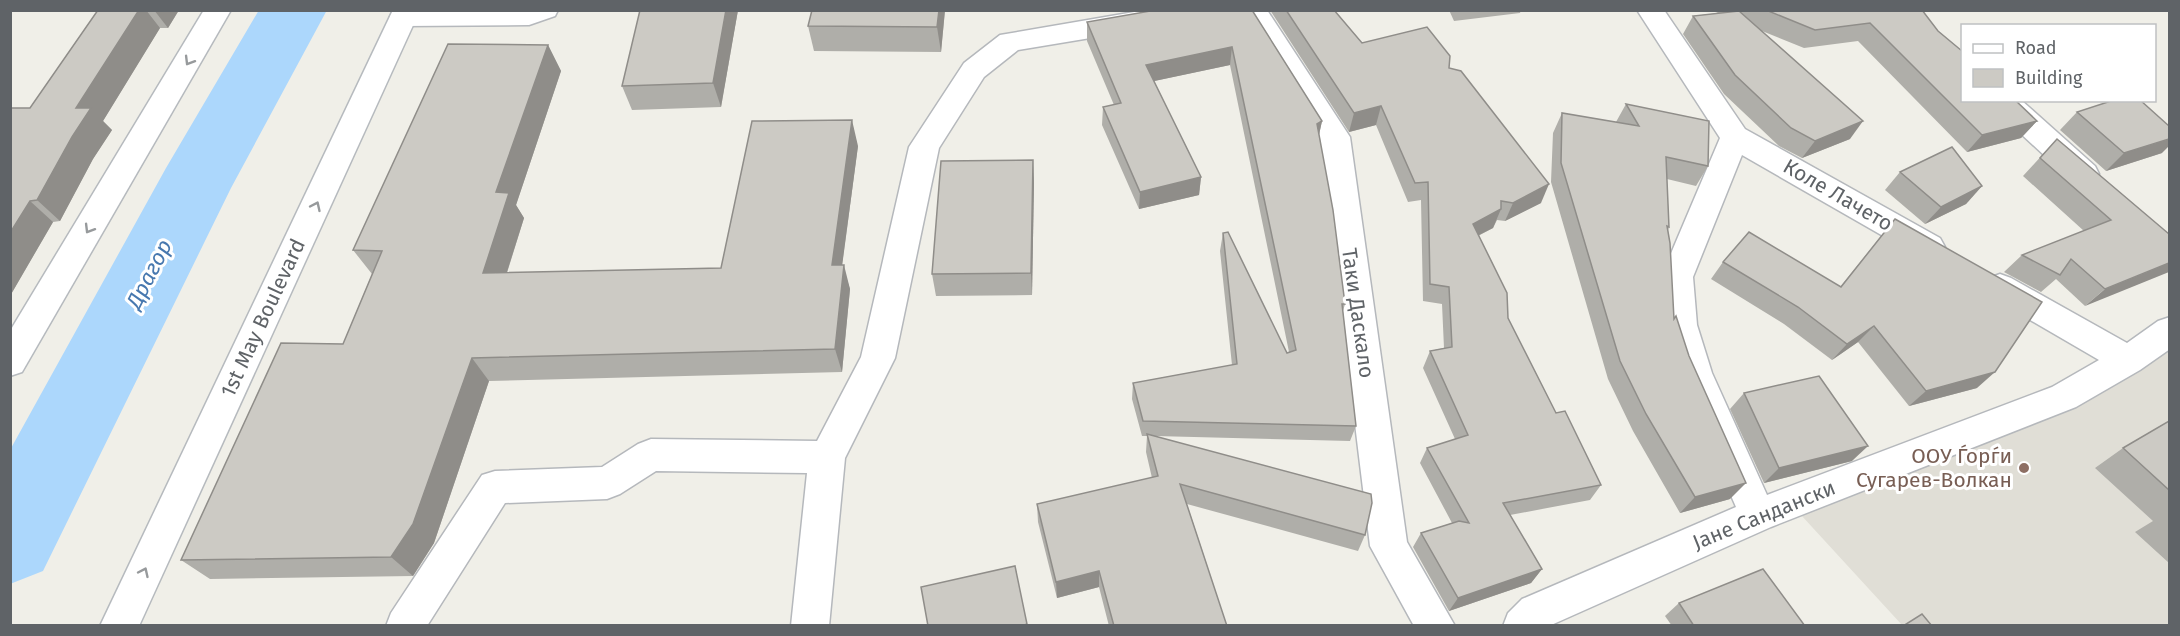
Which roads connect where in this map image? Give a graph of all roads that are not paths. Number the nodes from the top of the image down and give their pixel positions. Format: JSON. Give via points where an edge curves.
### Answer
{"nodes":[{"id":1,"x":219,"y":10,"type":"edge"},
{"id":2,"x":545,"y":10,"type":"edge"},
{"id":3,"x":1205,"y":10,"type":"edge"},
{"id":4,"x":1253,"y":10,"type":"edge"},
{"id":5,"x":1650,"y":10,"type":"edge"},
{"id":6,"x":406,"y":14,"type":"edge"},
{"id":7,"x":2004,"y":102,"type":"edge"},
{"id":8,"x":1735,"y":137,"type":"junction"},
{"id":9,"x":2108,"y":195,"type":"edge"},
{"id":10,"x":2169,"y":331,"type":"edge"},
{"id":11,"x":2128,"y":360,"type":"junction"},
{"id":12,"x":10,"y":362,"type":"edge"},
{"id":13,"x":827,"y":457,"type":"junction"},
{"id":14,"x":1758,"y":515,"type":"junction"},
{"id":15,"x":119,"y":626,"type":"edge"},
{"id":16,"x":405,"y":626,"type":"edge"},
{"id":17,"x":810,"y":626,"type":"edge"},
{"id":18,"x":1436,"y":626,"type":"edge"},
{"id":19,"x":1522,"y":626,"type":"edge"}],
"edges":[{"from":1,"to":12,"type":"street","one_way":true},
{"from":2,"to":6,"type":"street","via":[[529,16]]},
{"from":3,"to":13,"type":"street","via":[[1011,42],[974,70],[924,147],[878,358]]},
{"from":4,"to":18,"type":"street","name":"Таки Даскало","via":[[1335,137],[1389,546]]},
{"from":5,"to":8,"type":"street","name":"Коле Лачето"},
{"from":15,"to":6,"type":"street","name":"1st May Boulevard","one_way":true},
{"from":7,"to":9,"type":"street"},
{"from":8,"to":11,"type":"street","name":"Коле Лачето"},
{"from":8,"to":14,"type":"street","via":[[1677,278],[1680,325],[1695,373]]},
{"from":10,"to":11,"type":"street","name":"Јане Сандански"},
{"from":11,"to":14,"type":"street","name":"Јане Сандански","via":[[2064,397]]},
{"from":13,"to":16,"type":"street","via":[[651,455],[607,483],[495,487]]},
{"from":13,"to":17,"type":"street"},
{"from":14,"to":19,"type":"street","name":"Јане Сандански","via":[[1536,612]]}]}
